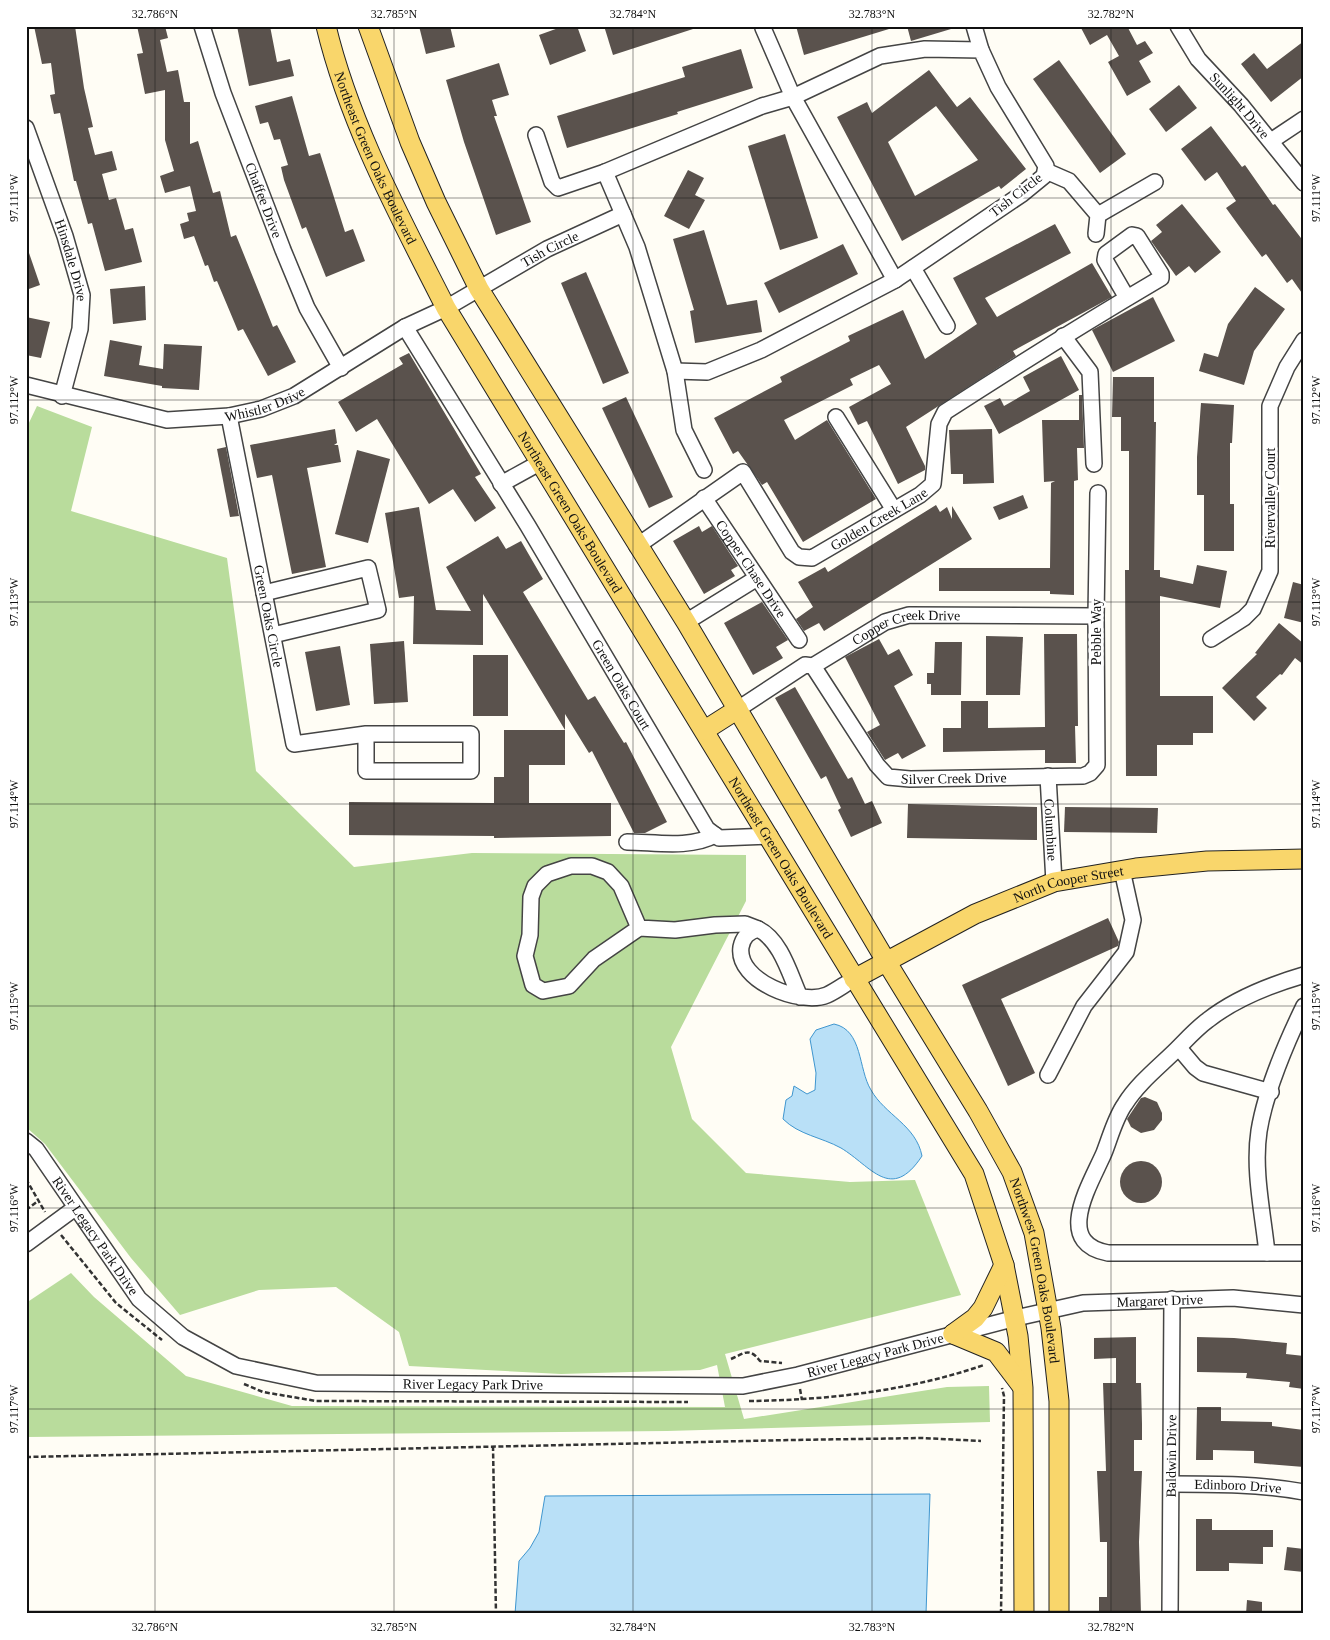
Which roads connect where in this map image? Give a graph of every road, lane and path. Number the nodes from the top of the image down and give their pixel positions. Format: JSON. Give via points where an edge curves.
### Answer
{"nodes":[{"id":1,"x":202,"y":26,"type":"edge"},
{"id":2,"x":326,"y":26,"type":"edge"},
{"id":3,"x":368,"y":26,"type":"edge"},
{"id":4,"x":974,"y":26,"type":"edge"},
{"id":5,"x":1178,"y":26,"type":"edge"},
{"id":6,"x":763,"y":28,"type":"dead end"},
{"id":7,"x":982,"y":50,"type":"junction"},
{"id":8,"x":793,"y":97,"type":"junction"},
{"id":9,"x":1304,"y":119,"type":"edge"},
{"id":10,"x":26,"y":128,"type":"edge"},
{"id":11,"x":536,"y":135,"type":"dead end"},
{"id":12,"x":1271,"y":142,"type":"junction"},
{"id":13,"x":1046,"y":171,"type":"junction"},
{"id":14,"x":605,"y":172,"type":"junction"},
{"id":15,"x":1155,"y":182,"type":"dead end"},
{"id":16,"x":1304,"y":183,"type":"edge"},
{"id":17,"x":623,"y":214,"type":"junction"},
{"id":18,"x":1098,"y":215,"type":"junction"},
{"id":19,"x":1096,"y":234,"type":"dead end"},
{"id":20,"x":913,"y":268,"type":"junction"},
{"id":21,"x":895,"y":280,"type":"junction"},
{"id":22,"x":479,"y":289,"type":"junction"},
{"id":23,"x":1127,"y":298,"type":"dead end"},
{"id":24,"x":446,"y":308,"type":"junction"},
{"id":25,"x":947,"y":326,"type":"dead end"},
{"id":26,"x":405,"y":327,"type":"junction"},
{"id":27,"x":1063,"y":336,"type":"junction"},
{"id":28,"x":1304,"y":340,"type":"edge"},
{"id":29,"x":341,"y":368,"type":"junction"},
{"id":30,"x":675,"y":371,"type":"junction"},
{"id":31,"x":26,"y":386,"type":"edge"},
{"id":32,"x":62,"y":396,"type":"junction"},
{"id":33,"x":230,"y":416,"type":"junction"},
{"id":34,"x":836,"y":417,"type":"dead end"},
{"id":35,"x":541,"y":462,"type":"junction"},
{"id":36,"x":1094,"y":464,"type":"dead end"},
{"id":37,"x":704,"y":470,"type":"dead end"},
{"id":38,"x":501,"y":484,"type":"junction"},
{"id":39,"x":1098,"y":493,"type":"dead end"},
{"id":40,"x":704,"y":498,"type":"junction"},
{"id":41,"x":894,"y":510,"type":"junction"},
{"id":42,"x":637,"y":546,"type":"junction"},
{"id":43,"x":757,"y":578,"type":"junction"},
{"id":44,"x":264,"y":593,"type":"junction"},
{"id":45,"x":1096,"y":616,"type":"junction"},
{"id":46,"x":686,"y":622,"type":"junction"},
{"id":47,"x":273,"y":635,"type":"junction"},
{"id":48,"x":1211,"y":639,"type":"dead end"},
{"id":49,"x":799,"y":640,"type":"dead end"},
{"id":50,"x":813,"y":666,"type":"junction"},
{"id":51,"x":738,"y":709,"type":"junction"},
{"id":52,"x":705,"y":730,"type":"junction"},
{"id":53,"x":366,"y":734,"type":"junction"},
{"id":54,"x":1093,"y":770,"type":"joint"},
{"id":55,"x":1048,"y":776,"type":"junction"},
{"id":56,"x":715,"y":835,"type":"junction"},
{"id":57,"x":770,"y":836,"type":"junction"},
{"id":58,"x":627,"y":842,"type":"dead end"},
{"id":59,"x":1304,"y":859,"type":"edge"},
{"id":60,"x":1122,"y":870,"type":"junction"},
{"id":61,"x":1054,"y":882,"type":"junction"},
{"id":62,"x":639,"y":928,"type":"junction"},
{"id":63,"x":758,"y":929,"type":"junction"},
{"id":64,"x":886,"y":961,"type":"junction"},
{"id":65,"x":1304,"y":975,"type":"edge"},
{"id":66,"x":854,"y":979,"type":"junction"},
{"id":67,"x":800,"y":997,"type":"junction"},
{"id":68,"x":1304,"y":1006,"type":"edge"},
{"id":69,"x":1179,"y":1048,"type":"junction"},
{"id":70,"x":1048,"y":1075,"type":"dead end"},
{"id":71,"x":1271,"y":1092,"type":"junction"},
{"id":72,"x":26,"y":1141,"type":"edge"},
{"id":73,"x":26,"y":1179,"type":"edge"},
{"id":74,"x":38,"y":1201,"type":"junction"},
{"id":75,"x":75,"y":1208,"type":"junction"},
{"id":76,"x":26,"y":1210,"type":"edge"},
{"id":77,"x":46,"y":1213,"type":"dead end"},
{"id":78,"x":26,"y":1244,"type":"edge"},
{"id":79,"x":1268,"y":1253,"type":"junction"},
{"id":80,"x":1304,"y":1253,"type":"edge"},
{"id":81,"x":1004,"y":1265,"type":"junction"},
{"id":82,"x":1172,"y":1299,"type":"junction"},
{"id":83,"x":1304,"y":1306,"type":"edge"},
{"id":84,"x":1049,"y":1310,"type":"junction"},
{"id":85,"x":1016,"y":1318,"type":"junction"},
{"id":86,"x":953,"y":1334,"type":"junction"},
{"id":87,"x":1002,"y":1387,"type":"dead end"},
{"id":88,"x":1023,"y":1388,"type":"junction"},
{"id":89,"x":982,"y":1441,"type":"dead end"},
{"id":90,"x":492,"y":1446,"type":"junction"},
{"id":91,"x":26,"y":1457,"type":"edge"},
{"id":92,"x":1172,"y":1484,"type":"junction"},
{"id":93,"x":1304,"y":1492,"type":"edge"},
{"id":94,"x":496,"y":1614,"type":"edge"},
{"id":95,"x":1001,"y":1614,"type":"edge"},
{"id":96,"x":1024,"y":1614,"type":"edge"},
{"id":97,"x":1058,"y":1614,"type":"edge"},
{"id":98,"x":1170,"y":1614,"type":"edge"}],
"edges":[{"from":1,"to":29,"type":"street","name":"Chaffee Drive","via":[[223,93],[283,250],[307,308]]},
{"from":2,"to":24,"type":"main road","name":"Northeast Green Oaks Boulevard","via":[[360,130],[386,190]]},
{"from":3,"to":22,"type":"main road","via":[[414,150]]},
{"from":4,"to":7,"type":"street","name":"Tish Circle"},
{"from":5,"to":12,"type":"street","name":"Sunlight Drive","via":[[1198,59]]},
{"from":6,"to":8,"type":"street"},
{"from":7,"to":8,"type":"street","via":[[925,49],[880,56]]},
{"from":7,"to":13,"type":"street","name":"Tish Circle","via":[[998,87]]},
{"from":8,"to":14,"type":"street","via":[[762,106]]},
{"from":8,"to":21,"type":"street"},
{"from":9,"to":12,"type":"street"},
{"from":10,"to":32,"type":"street","name":"Hinsdale Drive","via":[[65,236],[82,295],[80,329]]},
{"from":11,"to":14,"type":"street","via":[[552,182],[558,188]]},
{"from":12,"to":16,"type":"street","name":"Sunlight Drive"},
{"from":13,"to":18,"type":"street","via":[[1069,181]]},
{"from":13,"to":20,"type":"street","name":"Tish Circle","via":[[1022,194]]},
{"from":14,"to":17,"type":"street"},
{"from":15,"to":18,"type":"street"},
{"from":17,"to":22,"type":"street","name":"Tish Circle","via":[[547,249]]},
{"from":17,"to":30,"type":"street","via":[[637,248]]},
{"from":18,"to":19,"type":"street"},
{"from":20,"to":21,"type":"street","name":"Tish Circle"},
{"from":20,"to":25,"type":"street"},
{"from":21,"to":30,"type":"street","name":"Tish Circle","via":[[761,350],[707,372]]},
{"from":22,"to":24,"type":"street","name":"Whistler Drive"},
{"from":22,"to":42,"type":"main road"},
{"from":23,"to":27,"type":"street","name":"Golden Creek Lane"},
{"from":24,"to":26,"type":"street","name":"Whistler Drive"},
{"from":24,"to":35,"type":"main road","name":"Northeast Green Oaks Boulevard"},
{"from":26,"to":29,"type":"street","name":"Whistler Drive"},
{"from":26,"to":38,"type":"street","name":"Green Oaks Court"},
{"from":27,"to":36,"type":"street","via":[[1090,372]]},
{"from":27,"to":41,"type":"street","name":"Golden Creek Lane","via":[[945,412],[939,424],[933,484]]},
{"from":28,"to":48,"type":"street","name":"Rivervalley Court","via":[[1287,367],[1270,406],[1270,571],[1253,608],[1244,618]]},
{"from":29,"to":33,"type":"street","name":"Whistler Drive","via":[[294,396]]},
{"from":30,"to":37,"type":"street","via":[[684,430]]},
{"from":31,"to":32,"type":"street","name":"Whistler Drive"},
{"from":32,"to":33,"type":"street","name":"Whistler Drive","via":[[167,420]]},
{"from":33,"to":44,"type":"street","name":"Green Oaks Circle"},
{"from":34,"to":41,"type":"street"},
{"from":35,"to":38,"type":"street"},
{"from":35,"to":52,"type":"main road","name":"Northeast Green Oaks Boulevard"},
{"from":38,"to":56,"type":"street","name":"Green Oaks Court","via":[[707,829]]},
{"from":39,"to":45,"type":"street","name":"Pebble Way"},
{"from":40,"to":41,"type":"street","name":"Golden Creek Lane","via":[[743,472],[792,552],[799,557],[812,558]]},
{"from":40,"to":42,"type":"street","name":"Golden Creek Lane"},
{"from":40,"to":43,"type":"street","name":"Copper Chase Drive"},
{"from":42,"to":46,"type":"main road"},
{"from":43,"to":46,"type":"street"},
{"from":43,"to":49,"type":"street","name":"Copper Chase Drive"},
{"from":44,"to":47,"type":"street","name":"Green Oaks Circle"},
{"from":44,"to":47,"type":"street","via":[[368,568],[378,610]]},
{"from":45,"to":50,"type":"street","name":"Copper Creek Drive","via":[[909,615],[885,622]]},
{"from":45,"to":54,"type":"street","name":"Pebble Way","via":[[1097,765]]},
{"from":46,"to":51,"type":"main road"},
{"from":47,"to":53,"type":"street","name":"Green Oaks Circle","via":[[294,744]]},
{"from":50,"to":51,"type":"street","name":"Copper Creek Drive","via":[[805,665]]},
{"from":50,"to":55,"type":"street","name":"Silver Creek Drive","via":[[888,777]]},
{"from":51,"to":52,"type":"main road"},
{"from":51,"to":64,"type":"main road"},
{"from":52,"to":57,"type":"main road","name":"Northeast Green Oaks Boulevard"},
{"from":53,"to":53,"type":"street","via":[[471,734],[471,771],[366,771]]},
{"from":54,"to":55,"type":"street","name":"Silver Creek Drive","via":[[1082,776]]},
{"from":55,"to":61,"type":"street","name":"Columbine"},
{"from":56,"to":57,"type":"street","via":[[719,838]]},
{"from":56,"to":58,"type":"street","via":[[691,843]]},
{"from":57,"to":66,"type":"main road","name":"Northeast Green Oaks Boulevard"},
{"from":59,"to":60,"type":"main road","name":"North Cooper Street","via":[[1207,861]]},
{"from":60,"to":61,"type":"main road","name":"North Cooper Street"},
{"from":60,"to":70,"type":"street","via":[[1133,920],[1126,952],[1084,1006]]},
{"from":61,"to":64,"type":"main road","name":"North Cooper Street","via":[[975,914]]},
{"from":62,"to":62,"type":"street","via":[[621,886],[608,872],[592,866],[571,866],[547,874],[535,886],[531,897],[530,935],[525,956],[533,985],[543,991],[568,986],[594,959]]},
{"from":62,"to":63,"type":"street","via":[[675,930],[745,924]]},
{"from":63,"to":67,"type":"street","via":[[768,934]]},
{"from":63,"to":67,"type":"street","via":[[749,932],[742,941],[740,953],[745,969],[758,981]]},
{"from":64,"to":66,"type":"main road","name":"North Cooper Street"},
{"from":64,"to":84,"type":"main road","name":"Northwest Green Oaks Boulevard","via":[[1012,1172],[1034,1234]]},
{"from":65,"to":69,"type":"street","via":[[1254,992],[1229,1006],[1207,1020]]},
{"from":66,"to":67,"type":"street","via":[[827,995]]},
{"from":66,"to":81,"type":"main road","name":"Northwest Green Oaks Boulevard","via":[[974,1174]]},
{"from":68,"to":71,"type":"street"},
{"from":69,"to":71,"type":"street","via":[[1203,1073]]},
{"from":69,"to":79,"type":"street","via":[[1149,1074],[1125,1104],[1080,1210],[1079,1232],[1094,1251],[1108,1253]]},
{"from":71,"to":79,"type":"street","via":[[1259,1132],[1259,1168]]},
{"from":72,"to":75,"type":"street","name":"River Legacy Park Drive","via":[[36,1149]]},
{"from":73,"to":74,"type":"path"},
{"from":74,"to":76,"type":"path"},
{"from":74,"to":77,"type":"path"},
{"from":75,"to":78,"type":"street"},
{"from":75,"to":86,"type":"street","name":"River Legacy Park Drive","via":[[139,1299],[183,1337],[236,1366],[316,1383],[743,1386]]},
{"from":79,"to":80,"type":"street"},
{"from":81,"to":85,"type":"main road","name":"Northwest Green Oaks Boulevard"},
{"from":81,"to":86,"type":"main road","via":[[983,1308]]},
{"from":82,"to":83,"type":"street","name":"Margaret Drive","via":[[1233,1298]]},
{"from":82,"to":84,"type":"street","name":"Margaret Drive","via":[[1082,1303]]},
{"from":82,"to":92,"type":"street","name":"Baldwin Drive"},
{"from":84,"to":85,"type":"street","name":"Margaret Drive"},
{"from":84,"to":97,"type":"main road","name":"Northwest Green Oaks Boulevard","via":[[1059,1401]]},
{"from":85,"to":86,"type":"street","name":"River Legacy Park Drive"},
{"from":85,"to":88,"type":"main road","name":"Northwest Green Oaks Boulevard"},
{"from":86,"to":88,"type":"main road","via":[[996,1352]]},
{"from":87,"to":95,"type":"path"},
{"from":88,"to":96,"type":"main road","name":"Northwest Green Oaks Boulevard"},
{"from":89,"to":90,"type":"path","via":[[923,1438]]},
{"from":90,"to":91,"type":"path"},
{"from":90,"to":94,"type":"path"},
{"from":92,"to":93,"type":"street","name":"Edinboro Drive","via":[[1276,1487]]},
{"from":92,"to":98,"type":"street","name":"Baldwin Drive"}]}
